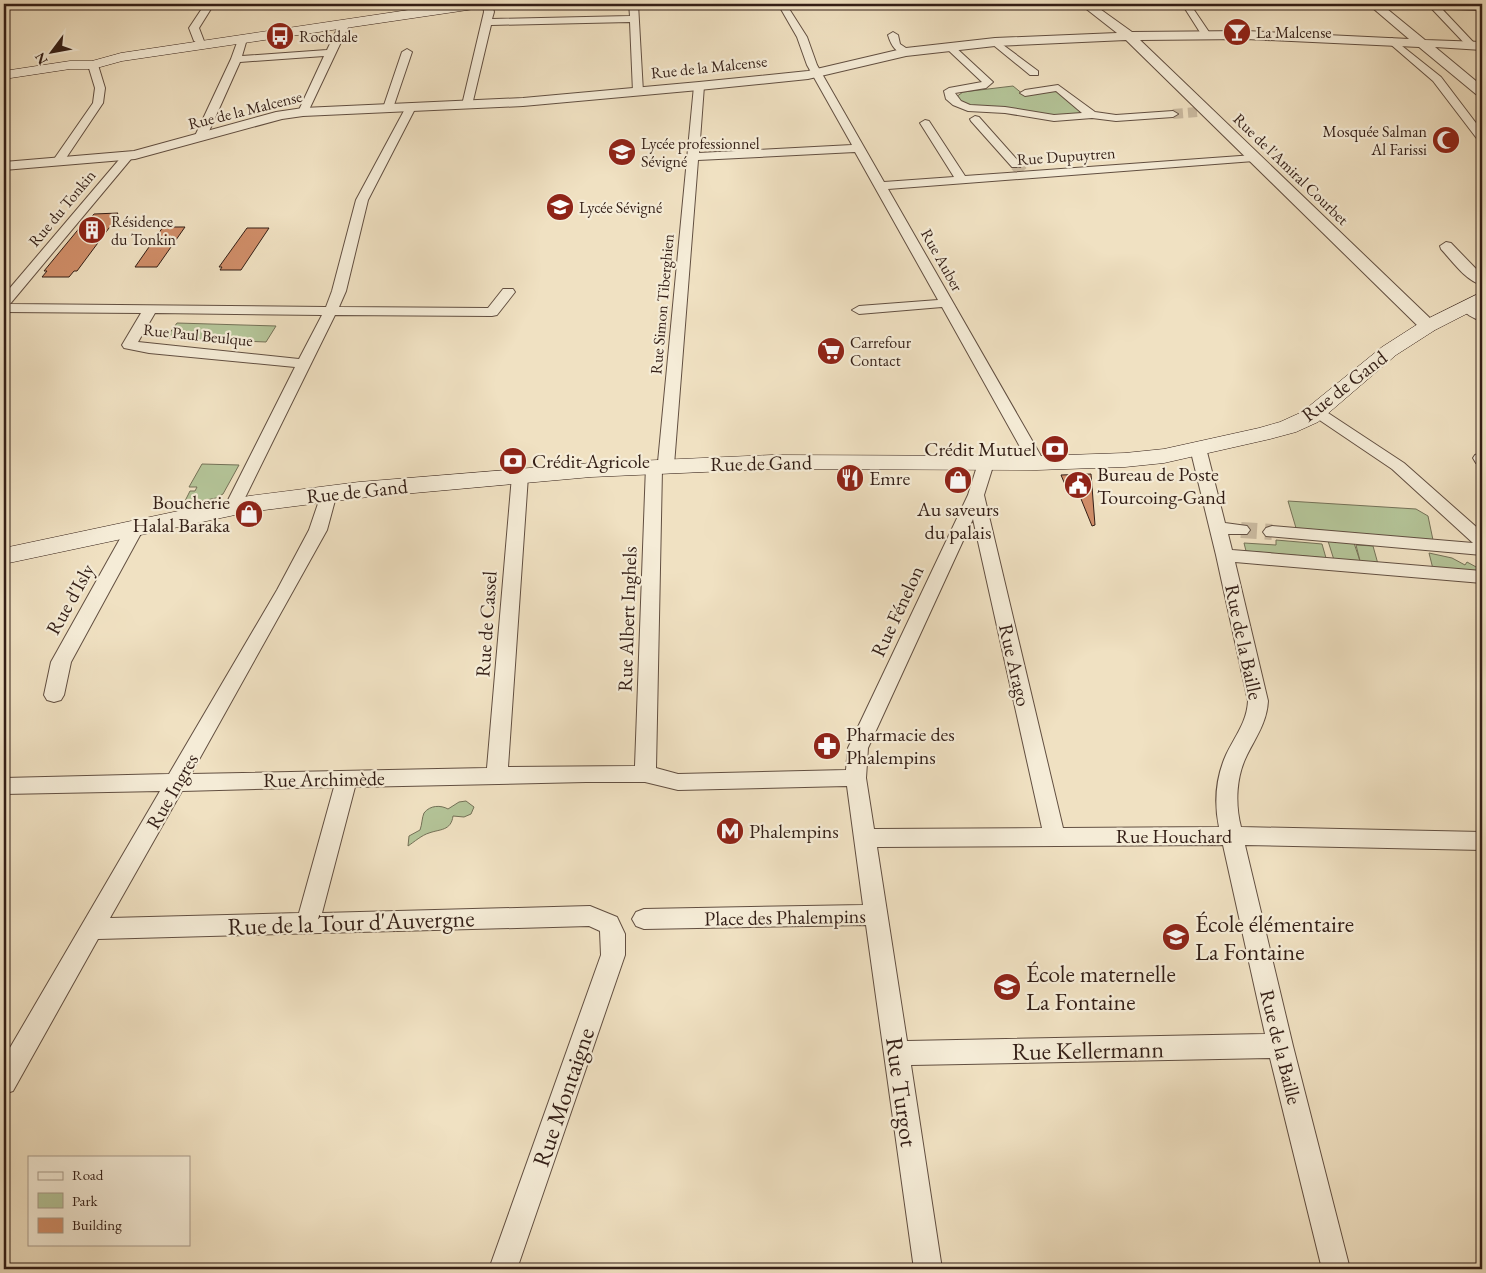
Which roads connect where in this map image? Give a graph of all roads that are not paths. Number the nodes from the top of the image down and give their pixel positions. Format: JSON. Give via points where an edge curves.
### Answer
{"nodes":[{"id":1,"x":209,"y":4,"type":"edge"},
{"id":2,"x":481,"y":4,"type":"edge"},
{"id":3,"x":486,"y":4,"type":"edge"},
{"id":4,"x":634,"y":4,"type":"edge"},
{"id":5,"x":782,"y":4,"type":"edge"},
{"id":6,"x":1086,"y":4,"type":"edge"},
{"id":7,"x":1186,"y":4,"type":"edge"},
{"id":8,"x":1376,"y":5,"type":"edge"},
{"id":9,"x":1434,"y":5,"type":"edge"},
{"id":10,"x":427,"y":7,"type":"edge"},
{"id":11,"x":444,"y":7,"type":"edge"},
{"id":12,"x":1482,"y":7,"type":"edge"},
{"id":13,"x":635,"y":19,"type":"junction"},
{"id":14,"x":487,"y":22,"type":"junction"},
{"id":15,"x":345,"y":23,"type":"junction"},
{"id":16,"x":893,"y":35,"type":"dead end"},
{"id":17,"x":1206,"y":35,"type":"junction"},
{"id":18,"x":1129,"y":36,"type":"junction"},
{"id":19,"x":242,"y":39,"type":"junction"},
{"id":20,"x":199,"y":41,"type":"junction"},
{"id":21,"x":1392,"y":41,"type":"junction"},
{"id":22,"x":995,"y":42,"type":"junction"},
{"id":23,"x":1421,"y":42,"type":"junction"},
{"id":24,"x":1477,"y":45,"type":"edge"},
{"id":25,"x":950,"y":47,"type":"junction"},
{"id":26,"x":407,"y":52,"type":"dead end"},
{"id":27,"x":906,"y":52,"type":"junction"},
{"id":28,"x":330,"y":54,"type":"junction"},
{"id":29,"x":236,"y":59,"type":"junction"},
{"id":30,"x":93,"y":60,"type":"junction"},
{"id":31,"x":4,"y":71,"type":"edge"},
{"id":32,"x":1034,"y":72,"type":"dead end"},
{"id":33,"x":818,"y":73,"type":"junction"},
{"id":34,"x":4,"y":75,"type":"edge"},
{"id":35,"x":699,"y":86,"type":"junction"},
{"id":36,"x":638,"y":92,"type":"junction"},
{"id":37,"x":1482,"y":92,"type":"edge"},
{"id":38,"x":1025,"y":93,"type":"dead end"},
{"id":39,"x":467,"y":104,"type":"junction"},
{"id":40,"x":411,"y":107,"type":"junction"},
{"id":41,"x":388,"y":108,"type":"junction"},
{"id":42,"x":303,"y":112,"type":"junction"},
{"id":43,"x":1173,"y":114,"type":"tunnel mouth"},
{"id":44,"x":1092,"y":115,"type":"junction"},
{"id":45,"x":975,"y":119,"type":"dead end"},
{"id":46,"x":925,"y":123,"type":"dead end"},
{"id":47,"x":200,"y":138,"type":"junction"},
{"id":48,"x":1482,"y":138,"type":"edge"},
{"id":49,"x":860,"y":148,"type":"junction"},
{"id":50,"x":127,"y":157,"type":"junction"},
{"id":51,"x":693,"y":158,"type":"junction"},
{"id":52,"x":1254,"y":158,"type":"junction"},
{"id":53,"x":58,"y":162,"type":"junction"},
{"id":54,"x":4,"y":166,"type":"edge"},
{"id":55,"x":1021,"y":171,"type":"junction"},
{"id":56,"x":962,"y":180,"type":"junction"},
{"id":57,"x":881,"y":186,"type":"junction"},
{"id":58,"x":1446,"y":246,"type":"dead end"},
{"id":59,"x":1482,"y":281,"type":"edge"},
{"id":60,"x":508,"y":292,"type":"dead end"},
{"id":61,"x":4,"y":303,"type":"edge"},
{"id":62,"x":947,"y":303,"type":"junction"},
{"id":63,"x":1477,"y":307,"type":"edge"},
{"id":64,"x":4,"y":308,"type":"edge"},
{"id":65,"x":150,"y":310,"type":"junction"},
{"id":66,"x":859,"y":310,"type":"dead end"},
{"id":67,"x":330,"y":312,"type":"junction"},
{"id":68,"x":1428,"y":326,"type":"junction"},
{"id":69,"x":304,"y":364,"type":"junction"},
{"id":70,"x":1317,"y":412,"type":"junction"},
{"id":71,"x":1198,"y":448,"type":"junction"},
{"id":72,"x":1037,"y":463,"type":"junction"},
{"id":73,"x":986,"y":464,"type":"junction"},
{"id":74,"x":660,"y":466,"type":"junction"},
{"id":75,"x":520,"y":476,"type":"junction"},
{"id":76,"x":329,"y":493,"type":"junction"},
{"id":77,"x":976,"y":495,"type":"junction"},
{"id":78,"x":233,"y":506,"type":"junction"},
{"id":79,"x":135,"y":528,"type":"junction"},
{"id":80,"x":1218,"y":528,"type":"junction"},
{"id":81,"x":1241,"y":530,"type":"tunnel mouth"},
{"id":82,"x":1272,"y":532,"type":"tunnel mouth"},
{"id":83,"x":1482,"y":541,"type":"edge"},
{"id":84,"x":1482,"y":549,"type":"edge"},
{"id":85,"x":1225,"y":555,"type":"junction"},
{"id":86,"x":4,"y":556,"type":"edge"},
{"id":87,"x":1482,"y":577,"type":"edge"},
{"id":88,"x":54,"y":696,"type":"dead end"},
{"id":89,"x":645,"y":774,"type":"junction"},
{"id":90,"x":497,"y":776,"type":"junction"},
{"id":91,"x":347,"y":778,"type":"junction"},
{"id":92,"x":856,"y":778,"type":"junction"},
{"id":93,"x":178,"y":781,"type":"junction"},
{"id":94,"x":4,"y":786,"type":"edge"},
{"id":95,"x":1054,"y":836,"type":"junction"},
{"id":96,"x":1231,"y":836,"type":"junction"},
{"id":97,"x":865,"y":838,"type":"junction"},
{"id":98,"x":1480,"y":846,"type":"edge"},
{"id":99,"x":876,"y":915,"type":"junction"},
{"id":100,"x":644,"y":919,"type":"dead end"},
{"id":101,"x":308,"y":922,"type":"junction"},
{"id":102,"x":609,"y":924,"type":"joint"},
{"id":103,"x":92,"y":929,"type":"junction"},
{"id":104,"x":1280,"y":1046,"type":"junction"},
{"id":105,"x":896,"y":1052,"type":"junction"},
{"id":106,"x":4,"y":1082,"type":"edge"},
{"id":107,"x":504,"y":1269,"type":"edge"},
{"id":108,"x":928,"y":1269,"type":"edge"},
{"id":109,"x":1336,"y":1269,"type":"edge"}],
"edges":[{"from":1,"to":20,"type":"street","via":[[194,28]]},
{"from":2,"to":11,"type":"main road"},
{"from":3,"to":14,"type":"street","via":[[490,10]]},
{"from":4,"to":13,"type":"street"},
{"from":5,"to":33,"type":"street"},
{"from":6,"to":18,"type":"street","name":"Rue de l'Amiral Courbet"},
{"from":7,"to":17,"type":"street"},
{"from":8,"to":9,"type":"street"},
{"from":8,"to":23,"type":"street"},
{"from":9,"to":12,"type":"street"},
{"from":9,"to":24,"type":"street"},
{"from":10,"to":11,"type":"main road"},
{"from":10,"to":15,"type":"main road"},
{"from":10,"to":20,"type":"main road"},
{"from":13,"to":14,"type":"street"},
{"from":13,"to":36,"type":"street"},
{"from":14,"to":39,"type":"street"},
{"from":15,"to":19,"type":"main road"},
{"from":15,"to":28,"type":"street"},
{"from":16,"to":27,"type":"street","via":[[896,45]]},
{"from":17,"to":18,"type":"street","name":"Rue de la Malcense"},
{"from":17,"to":21,"type":"street","name":"Rue de la Malcense"},
{"from":18,"to":22,"type":"street","name":"Rue de la Malcense"},
{"from":18,"to":52,"type":"street","name":"Rue de l'Amiral Courbet","via":[[1202,112]]},
{"from":19,"to":29,"type":"street"},
{"from":19,"to":30,"type":"main road"},
{"from":20,"to":30,"type":"main road"},
{"from":21,"to":23,"type":"street","name":"Rue de la Malcense"},
{"from":21,"to":48,"type":"street","via":[[1438,79]]},
{"from":22,"to":25,"type":"street","name":"Rue de la Malcense"},
{"from":22,"to":32,"type":"street"},
{"from":23,"to":24,"type":"street","name":"Rue de la Malcense"},
{"from":23,"to":37,"type":"street"},
{"from":25,"to":27,"type":"street","name":"Rue de la Malcense"},
{"from":25,"to":44,"type":"street","via":[[988,82],[982,86],[949,91],[960,105],[1054,118]]},
{"from":26,"to":41,"type":"street"},
{"from":27,"to":33,"type":"street","name":"Rue de la Malcense"},
{"from":28,"to":29,"type":"street"},
{"from":28,"to":42,"type":"street"},
{"from":29,"to":47,"type":"street"},
{"from":30,"to":31,"type":"main road"},
{"from":30,"to":34,"type":"main road"},
{"from":30,"to":53,"type":"street","via":[[100,88],[98,103]]},
{"from":33,"to":35,"type":"street","name":"Rue de la Malcense"},
{"from":33,"to":49,"type":"street","name":"Rue Auber"},
{"from":35,"to":36,"type":"street","name":"Rue de la Malcense"},
{"from":35,"to":51,"type":"street","name":"Rue Simon Tiberghien"},
{"from":36,"to":39,"type":"street","name":"Rue de la Malcense"},
{"from":38,"to":44,"type":"street","via":[[1058,88]]},
{"from":39,"to":40,"type":"street","name":"Rue de la Malcense"},
{"from":40,"to":41,"type":"street","name":"Rue de la Malcense"},
{"from":40,"to":67,"type":"street","via":[[362,200],[339,291]]},
{"from":41,"to":42,"type":"street","name":"Rue de la Malcense"},
{"from":42,"to":47,"type":"street","name":"Rue de la Malcense"},
{"from":43,"to":44,"type":"street","via":[[1116,118]]},
{"from":45,"to":55,"type":"street"},
{"from":46,"to":56,"type":"street"},
{"from":47,"to":50,"type":"street","name":"Rue de la Malcense"},
{"from":49,"to":51,"type":"street"},
{"from":49,"to":57,"type":"street","name":"Rue Auber"},
{"from":50,"to":53,"type":"street","name":"Rue de la Malcense"},
{"from":50,"to":61,"type":"street","name":"Rue du Tonkin"},
{"from":51,"to":74,"type":"street","name":"Rue Simon Tiberghien"},
{"from":52,"to":55,"type":"street","name":"Rue Dupuytren"},
{"from":52,"to":68,"type":"street","name":"Rue de l'Amiral Courbet"},
{"from":53,"to":54,"type":"street","name":"Rue de la Malcense"},
{"from":55,"to":56,"type":"street","name":"Rue Dupuytren"},
{"from":56,"to":57,"type":"street","name":"Rue Dupuytren"},
{"from":57,"to":62,"type":"street","name":"Rue Auber"},
{"from":58,"to":59,"type":"street","via":[[1471,274]]},
{"from":60,"to":67,"type":"street","name":"Rue Paul Beulque","via":[[492,312]]},
{"from":62,"to":66,"type":"street"},
{"from":62,"to":72,"type":"street","name":"Rue Auber"},
{"from":63,"to":68,"type":"main road","name":"Rue de Gand"},
{"from":64,"to":65,"type":"street","name":"Rue Paul Beulque"},
{"from":65,"to":67,"type":"street","name":"Rue Paul Beulque"},
{"from":65,"to":69,"type":"street","name":"Rue Paul Beulque","via":[[129,345],[149,350]]},
{"from":67,"to":69,"type":"street"},
{"from":68,"to":70,"type":"main road","name":"Rue de Gand","via":[[1382,356]]},
{"from":69,"to":78,"type":"street"},
{"from":70,"to":71,"type":"main road","name":"Rue de Gand","via":[[1296,424]]},
{"from":70,"to":83,"type":"street","via":[[1404,471]]},
{"from":71,"to":72,"type":"main road","name":"Rue de Gand","via":[[1152,458]]},
{"from":71,"to":80,"type":"street","name":"Rue de la Baille"},
{"from":72,"to":73,"type":"main road","name":"Rue de Gand"},
{"from":73,"to":74,"type":"main road","name":"Rue de Gand","via":[[786,462]]},
{"from":73,"to":77,"type":"street","name":"Rue Fénelon"},
{"from":74,"to":75,"type":"main road","name":"Rue de Gand"},
{"from":74,"to":89,"type":"street","name":"Rue Albert Inghels"},
{"from":75,"to":76,"type":"main road","name":"Rue de Gand"},
{"from":75,"to":90,"type":"street","name":"Rue de Cassel"},
{"from":76,"to":78,"type":"main road","name":"Rue de Gand"},
{"from":76,"to":93,"type":"street","name":"Rue Ingres","via":[[311,544]]},
{"from":77,"to":92,"type":"street","name":"Rue Fénelon","via":[[858,748]]},
{"from":77,"to":95,"type":"street","name":"Rue Arago"},
{"from":78,"to":79,"type":"main road","name":"Rue de Gand"},
{"from":79,"to":86,"type":"main road","name":"Rue de Gand"},
{"from":79,"to":88,"type":"street","name":"Rue d'Isly","via":[[61,662]]},
{"from":80,"to":81,"type":"street"},
{"from":80,"to":85,"type":"street","name":"Rue de la Baille"},
{"from":82,"to":84,"type":"street"},
{"from":85,"to":87,"type":"street"},
{"from":85,"to":96,"type":"street","name":"Rue de la Baille","via":[[1258,701],[1257,718],[1228,778],[1226,807]]},
{"from":89,"to":90,"type":"street","name":"Rue Archimède"},
{"from":89,"to":92,"type":"street","via":[[678,782]]},
{"from":90,"to":91,"type":"street","name":"Rue Archimède"},
{"from":91,"to":93,"type":"street","name":"Rue Archimède"},
{"from":91,"to":101,"type":"street"},
{"from":92,"to":97,"type":"street","name":"Place des Phalempins"},
{"from":93,"to":94,"type":"street","name":"Rue Archimède"},
{"from":93,"to":103,"type":"street","name":"Rue Ingres"},
{"from":95,"to":96,"type":"street","name":"Rue Houchard"},
{"from":95,"to":97,"type":"street","name":"Rue Houchard"},
{"from":96,"to":98,"type":"street","name":"Rue Houchard"},
{"from":96,"to":104,"type":"street","name":"Rue de la Baille"},
{"from":97,"to":99,"type":"street","name":"Place des Phalempins"},
{"from":99,"to":100,"type":"street","name":"Place des Phalempins"},
{"from":99,"to":105,"type":"street","name":"Rue Turgot"},
{"from":101,"to":102,"type":"street","name":"Rue de la Tour d'Auvergne","via":[[590,916]]},
{"from":101,"to":103,"type":"street","name":"Rue de la Tour d'Auvergne"},
{"from":102,"to":107,"type":"street","name":"Rue Montaigne","via":[[613,934],[613,955]]},
{"from":103,"to":106,"type":"street","name":"Rue Ingres"},
{"from":104,"to":105,"type":"street","name":"Rue Kellermann"},
{"from":104,"to":109,"type":"street","name":"Rue de la Baille"},
{"from":105,"to":108,"type":"street","name":"Rue Turgot"}]}
